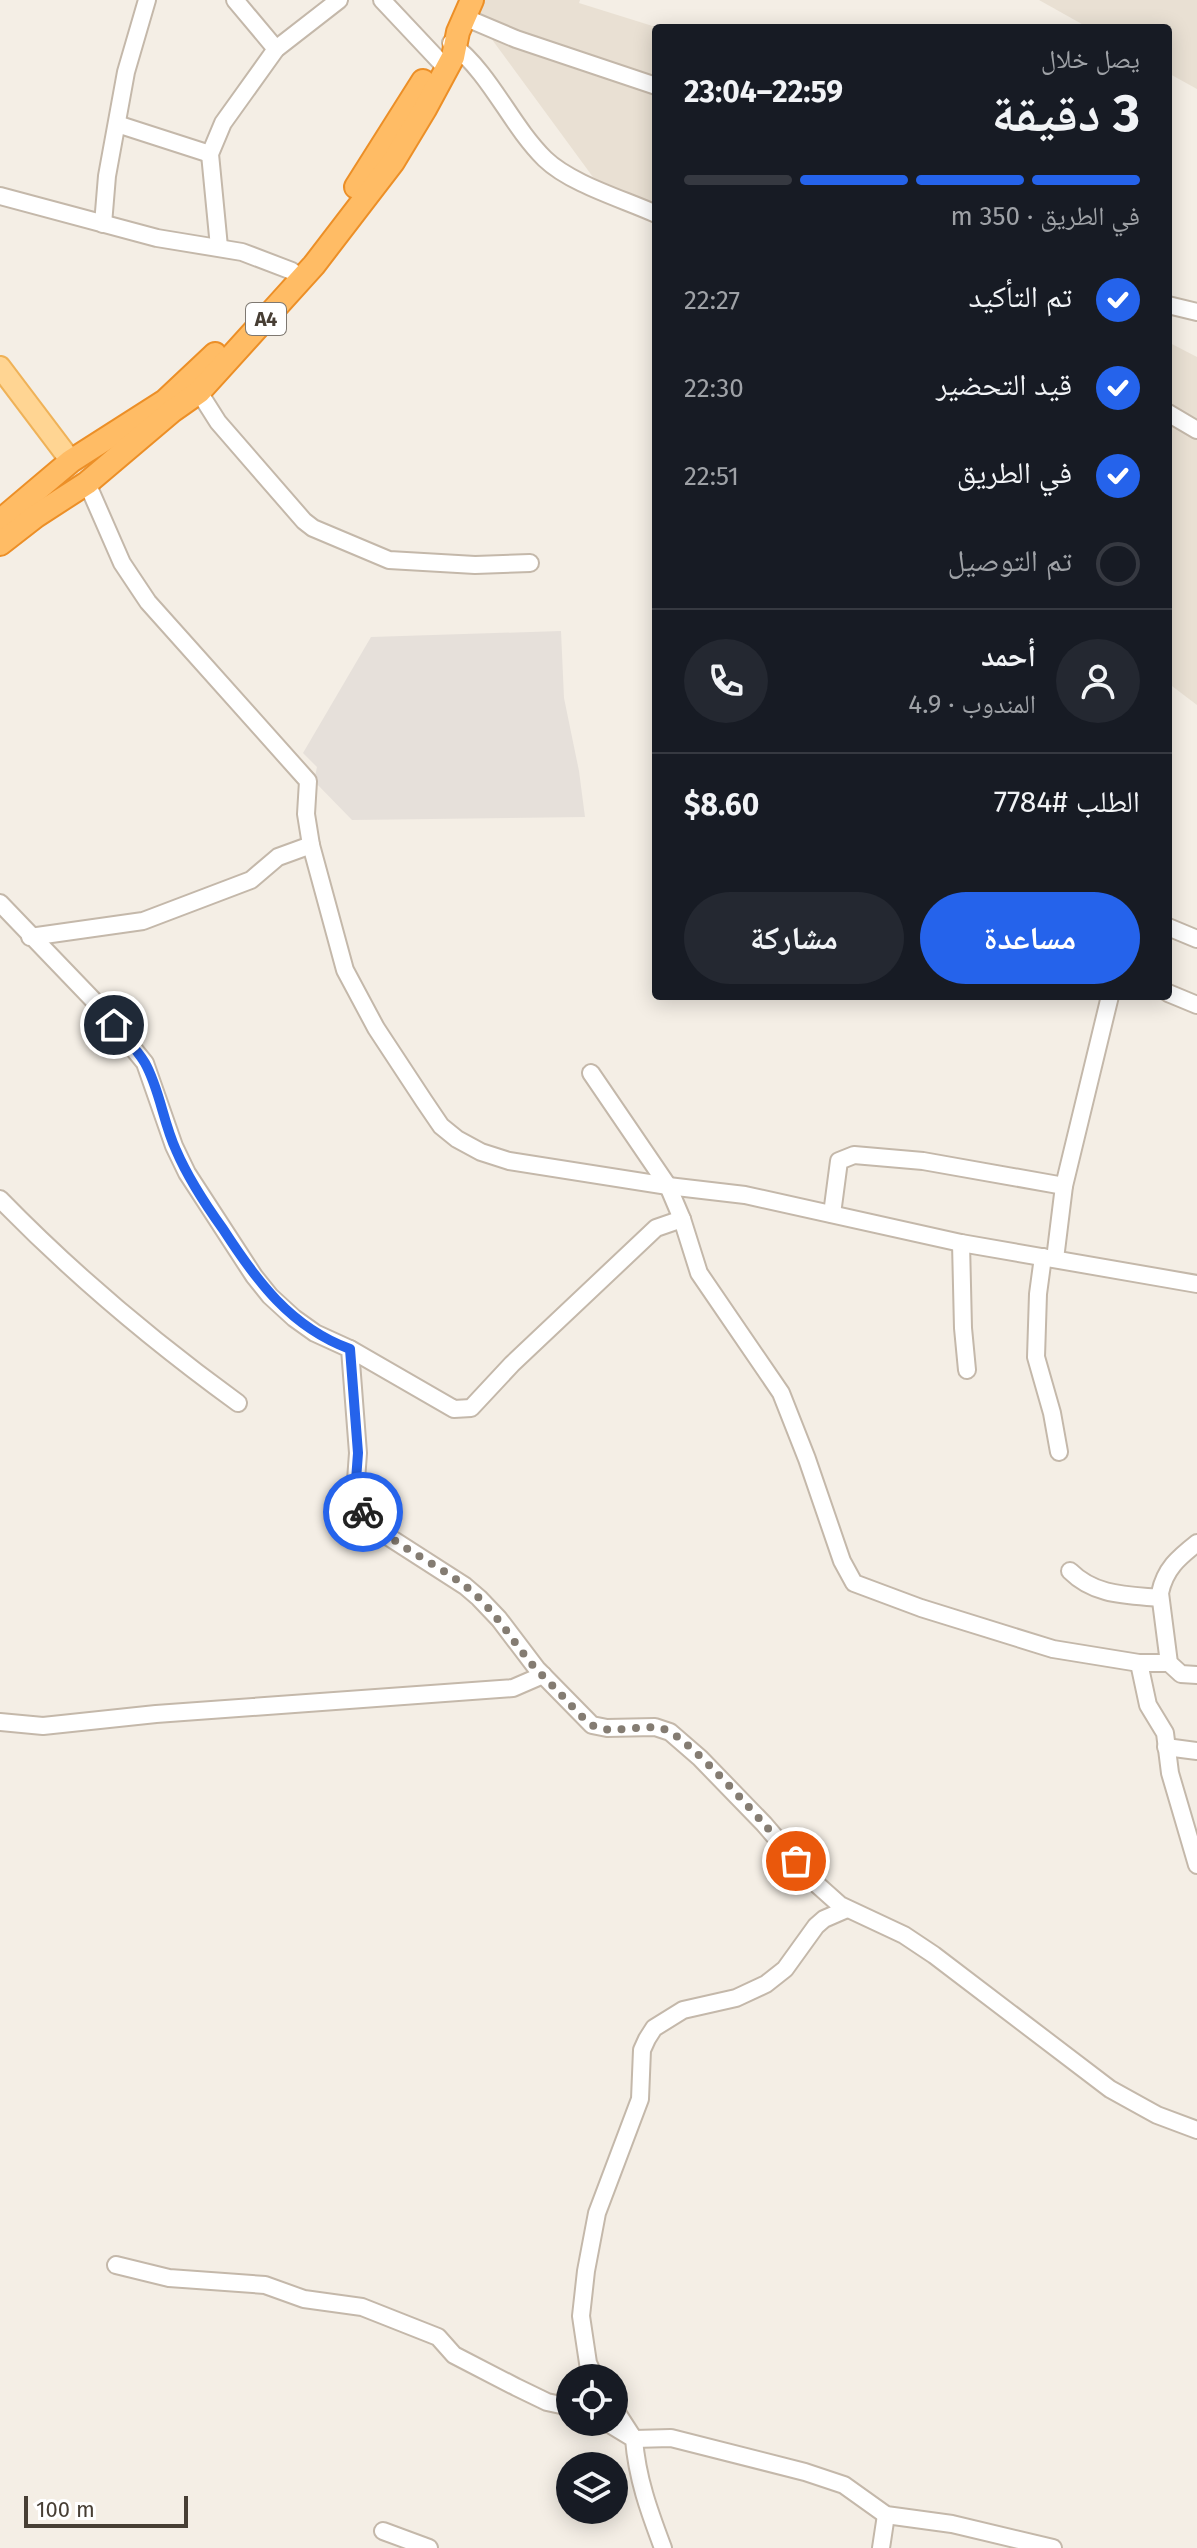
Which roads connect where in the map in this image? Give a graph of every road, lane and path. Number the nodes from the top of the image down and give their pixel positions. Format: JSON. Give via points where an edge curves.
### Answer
{"nodes":[{"id":1,"x":147,"y":0,"type":"edge"},
{"id":2,"x":235,"y":0,"type":"edge"},
{"id":3,"x":339,"y":0,"type":"edge"},
{"id":4,"x":382,"y":0,"type":"edge"},
{"id":5,"x":454,"y":38,"type":"edge"},
{"id":6,"x":276,"y":49,"type":"junction"},
{"id":7,"x":652,"y":85,"type":"edge"},
{"id":8,"x":117,"y":124,"type":"junction"},
{"id":9,"x":210,"y":154,"type":"junction"},
{"id":10,"x":0,"y":196,"type":"edge"},
{"id":11,"x":652,"y":212,"type":"edge"},
{"id":12,"x":103,"y":224,"type":"junction"},
{"id":13,"x":219,"y":247,"type":"junction"},
{"id":14,"x":292,"y":271,"type":"junction"},
{"id":15,"x":1172,"y":306,"type":"edge"},
{"id":16,"x":1197,"y":312,"type":"edge"},
{"id":17,"x":0,"y":367,"type":"edge"},
{"id":18,"x":199,"y":392,"type":"junction"},
{"id":19,"x":168,"y":406,"type":"junction"},
{"id":20,"x":1172,"y":415,"type":"edge"},
{"id":21,"x":1197,"y":430,"type":"edge"},
{"id":22,"x":95,"y":446,"type":"junction"},
{"id":23,"x":71,"y":461,"type":"junction"},
{"id":24,"x":109,"y":465,"type":"junction"},
{"id":25,"x":87,"y":483,"type":"junction"},
{"id":26,"x":51,"y":493,"type":"junction"},
{"id":27,"x":0,"y":521,"type":"edge"},
{"id":28,"x":0,"y":544,"type":"edge"},
{"id":29,"x":530,"y":563,"type":"dead end"},
{"id":30,"x":311,"y":845,"type":"junction"},
{"id":31,"x":0,"y":903,"type":"edge"},
{"id":32,"x":1172,"y":929,"type":"edge"},
{"id":33,"x":30,"y":937,"type":"junction"},
{"id":34,"x":1197,"y":939,"type":"edge"},
{"id":35,"x":1172,"y":995,"type":"edge"},
{"id":36,"x":1109,"y":1000,"type":"edge"},
{"id":37,"x":1197,"y":1005,"type":"edge"},
{"id":38,"x":591,"y":1073,"type":"dead end"},
{"id":39,"x":668,"y":1186,"type":"junction"},
{"id":40,"x":1064,"y":1186,"type":"junction"},
{"id":41,"x":0,"y":1199,"type":"edge"},
{"id":42,"x":832,"y":1214,"type":"junction"},
{"id":43,"x":682,"y":1219,"type":"junction"},
{"id":44,"x":961,"y":1243,"type":"junction"},
{"id":45,"x":1049,"y":1258,"type":"junction"},
{"id":46,"x":1197,"y":1284,"type":"edge"},
{"id":47,"x":350,"y":1349,"type":"junction"},
{"id":48,"x":967,"y":1370,"type":"dead end"},
{"id":49,"x":238,"y":1403,"type":"dead end"},
{"id":50,"x":1059,"y":1452,"type":"dead end"},
{"id":51,"x":1197,"y":1543,"type":"edge"},
{"id":52,"x":1070,"y":1571,"type":"dead end"},
{"id":53,"x":1160,"y":1598,"type":"junction"},
{"id":54,"x":1139,"y":1663,"type":"junction"},
{"id":55,"x":1169,"y":1663,"type":"junction"},
{"id":56,"x":543,"y":1675,"type":"junction"},
{"id":57,"x":1197,"y":1675,"type":"edge"},
{"id":58,"x":0,"y":1722,"type":"edge"},
{"id":59,"x":1166,"y":1747,"type":"junction"},
{"id":60,"x":1197,"y":1751,"type":"edge"},
{"id":61,"x":1197,"y":1865,"type":"edge"},
{"id":62,"x":847,"y":1909,"type":"junction"},
{"id":63,"x":1197,"y":2130,"type":"edge"},
{"id":64,"x":116,"y":2265,"type":"dead end"},
{"id":65,"x":588,"y":2364,"type":"edge"},
{"id":66,"x":556,"y":2404,"type":"edge"},
{"id":67,"x":628,"y":2430,"type":"edge"},
{"id":68,"x":628,"y":2435,"type":"edge"},
{"id":69,"x":634,"y":2439,"type":"junction"},
{"id":70,"x":886,"y":2515,"type":"junction"},
{"id":71,"x":383,"y":2531,"type":"dead end"},
{"id":72,"x":429,"y":2548,"type":"edge"},
{"id":73,"x":663,"y":2548,"type":"edge"},
{"id":74,"x":881,"y":2548,"type":"edge"},
{"id":75,"x":1053,"y":2548,"type":"edge"}],
"edges":[{"from":1,"to":8,"type":"street"},
{"from":2,"to":6,"type":"street"},
{"from":3,"to":6,"type":"street"},
{"from":4,"to":5,"type":"street"},
{"from":5,"to":7,"type":"street","via":[[516,39]]},
{"from":5,"to":11,"type":"street","via":[[548,162]]},
{"from":5,"to":14,"type":"highway","number":"A4","via":[[368,171]]},
{"from":5,"to":18,"type":"highway","number":"A4","via":[[393,162],[314,265]]},
{"from":6,"to":9,"type":"street","via":[[223,123]]},
{"from":8,"to":9,"type":"street"},
{"from":8,"to":12,"type":"street"},
{"from":9,"to":13,"type":"street"},
{"from":10,"to":12,"type":"street"},
{"from":12,"to":13,"type":"street"},
{"from":13,"to":14,"type":"street"},
{"from":14,"to":19,"type":"highway","number":"A4"},
{"from":15,"to":16,"type":"street"},
{"from":17,"to":23,"type":"main road"},
{"from":18,"to":19,"type":"highway","number":"A4"},
{"from":18,"to":29,"type":"street","via":[[218,422],[313,528],[389,560]]},
{"from":19,"to":22,"type":"highway","number":"A4"},
{"from":19,"to":24,"type":"highway","number":"A4"},
{"from":20,"to":21,"type":"street"},
{"from":22,"to":23,"type":"highway","number":"A4"},
{"from":22,"to":24,"type":"highway"},
{"from":23,"to":26,"type":"highway","number":"A4"},
{"from":24,"to":25,"type":"highway","number":"A4"},
{"from":25,"to":26,"type":"highway","number":"A4"},
{"from":25,"to":30,"type":"street","via":[[122,563],[148,602],[308,781]]},
{"from":26,"to":27,"type":"highway","number":"A4"},
{"from":26,"to":28,"type":"highway","number":"A4"},
{"from":30,"to":33,"type":"street","via":[[278,857],[251,880],[143,921]]},
{"from":30,"to":39,"type":"street","via":[[345,970],[441,1126],[481,1152],[509,1161]]},
{"from":31,"to":33,"type":"street"},
{"from":32,"to":34,"type":"street"},
{"from":33,"to":47,"type":"street","via":[[97,1004],[145,1063],[187,1173],[254,1276],[294,1318]]},
{"from":35,"to":37,"type":"street"},
{"from":36,"to":40,"type":"street"},
{"from":38,"to":39,"type":"street"},
{"from":39,"to":42,"type":"street","via":[[745,1195]]},
{"from":39,"to":43,"type":"street"},
{"from":40,"to":42,"type":"street","via":[[923,1161],[854,1155],[839,1161]]},
{"from":40,"to":45,"type":"street"},
{"from":41,"to":49,"type":"street","via":[[99,1292]]},
{"from":42,"to":44,"type":"street"},
{"from":43,"to":47,"type":"street","via":[[656,1228],[471,1408],[454,1409]]},
{"from":43,"to":54,"type":"street","via":[[699,1273],[781,1393],[854,1583],[1053,1649]]},
{"from":44,"to":45,"type":"street"},
{"from":44,"to":48,"type":"street"},
{"from":45,"to":46,"type":"street"},
{"from":45,"to":50,"type":"street","via":[[1038,1294],[1036,1357]]},
{"from":47,"to":56,"type":"street","via":[[359,1507],[381,1532],[479,1598]]},
{"from":51,"to":53,"type":"street","via":[[1174,1561]]},
{"from":52,"to":53,"type":"street","via":[[1099,1591]]},
{"from":53,"to":55,"type":"street"},
{"from":54,"to":55,"type":"street"},
{"from":54,"to":59,"type":"street","via":[[1148,1705],[1164,1730]]},
{"from":55,"to":57,"type":"street","via":[[1181,1674]]},
{"from":56,"to":58,"type":"street","via":[[513,1688],[43,1726]]},
{"from":56,"to":62,"type":"street","via":[[597,1728],[655,1727],[677,1737],[812,1880]]},
{"from":59,"to":60,"type":"street"},
{"from":59,"to":61,"type":"street"},
{"from":62,"to":63,"type":"street","via":[[934,1955],[1110,2089]]},
{"from":62,"to":65,"type":"street","via":[[816,1926],[785,1969],[766,1984],[736,1998],[683,2010],[654,2028],[647,2039],[640,2099],[597,2213],[586,2271],[581,2316]]},
{"from":64,"to":66,"type":"street","via":[[169,2278],[265,2285],[304,2299],[362,2307],[438,2337],[454,2355]]},
{"from":67,"to":69,"type":"street"},
{"from":68,"to":69,"type":"street"},
{"from":69,"to":70,"type":"street","via":[[671,2438],[805,2472],[844,2485]]},
{"from":69,"to":73,"type":"street","via":[[636,2467]]},
{"from":70,"to":74,"type":"street"},
{"from":70,"to":75,"type":"street"},
{"from":71,"to":72,"type":"street"}]}
